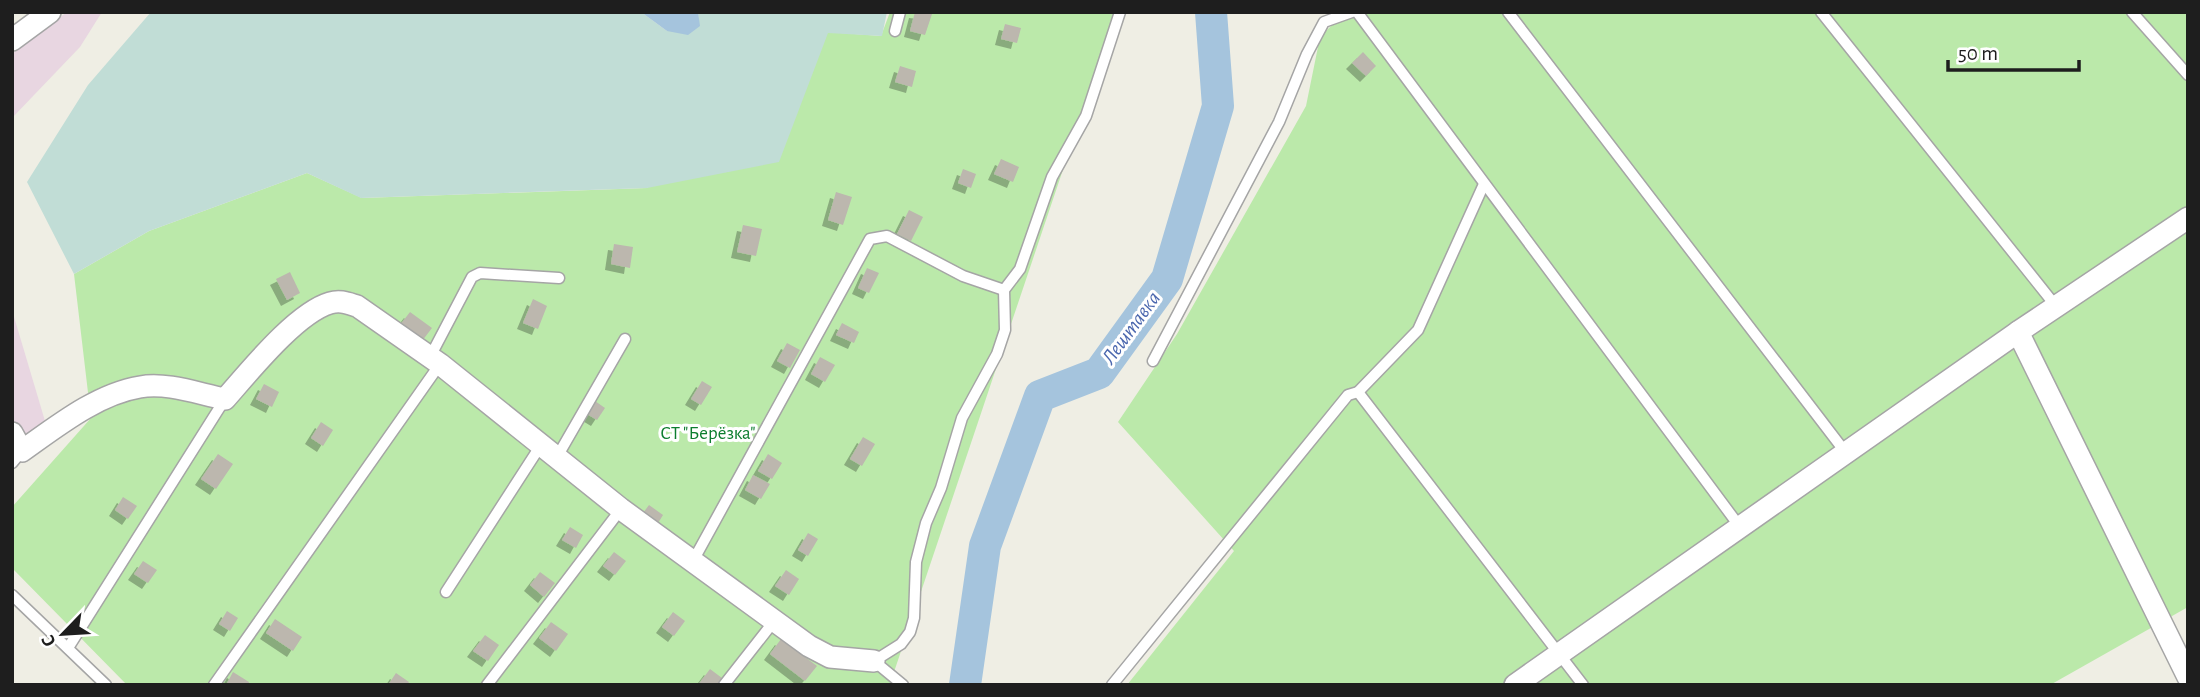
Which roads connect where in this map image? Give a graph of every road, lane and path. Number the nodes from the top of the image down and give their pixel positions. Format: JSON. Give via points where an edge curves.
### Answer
{"nodes":[{"id":1,"x":50,"y":12,"type":"edge"},
{"id":2,"x":900,"y":12,"type":"edge"},
{"id":3,"x":1120,"y":12,"type":"edge"},
{"id":4,"x":1354,"y":12,"type":"edge"},
{"id":5,"x":1508,"y":12,"type":"edge"},
{"id":6,"x":1821,"y":12,"type":"edge"},
{"id":7,"x":2132,"y":12,"type":"edge"},
{"id":8,"x":895,"y":31,"type":"dead end"},
{"id":9,"x":12,"y":40,"type":"edge"},
{"id":10,"x":2188,"y":75,"type":"edge"},
{"id":11,"x":1485,"y":184,"type":"junction"},
{"id":12,"x":2188,"y":218,"type":"edge"},
{"id":13,"x":559,"y":278,"type":"dead end"},
{"id":14,"x":1004,"y":290,"type":"junction"},
{"id":15,"x":2055,"y":305,"type":"junction"},
{"id":16,"x":2018,"y":332,"type":"junction"},
{"id":17,"x":625,"y":339,"type":"dead end"},
{"id":18,"x":435,"y":360,"type":"junction"},
{"id":19,"x":1153,"y":361,"type":"dead end"},
{"id":20,"x":1359,"y":392,"type":"junction"},
{"id":21,"x":225,"y":399,"type":"junction"},
{"id":22,"x":16,"y":449,"type":"edge"},
{"id":23,"x":549,"y":451,"type":"junction"},
{"id":24,"x":1846,"y":453,"type":"junction"},
{"id":25,"x":621,"y":509,"type":"junction"},
{"id":26,"x":1740,"y":527,"type":"junction"},
{"id":27,"x":693,"y":561,"type":"junction"},
{"id":28,"x":446,"y":592,"type":"dead end"},
{"id":29,"x":12,"y":595,"type":"edge"},
{"id":30,"x":775,"y":620,"type":"junction"},
{"id":31,"x":68,"y":648,"type":"junction"},
{"id":32,"x":1560,"y":653,"type":"junction"},
{"id":33,"x":874,"y":661,"type":"junction"},
{"id":34,"x":2188,"y":677,"type":"edge"},
{"id":35,"x":106,"y":685,"type":"edge"},
{"id":36,"x":214,"y":685,"type":"edge"},
{"id":37,"x":487,"y":685,"type":"edge"},
{"id":38,"x":724,"y":685,"type":"edge"},
{"id":39,"x":903,"y":685,"type":"edge"},
{"id":40,"x":1112,"y":685,"type":"edge"},
{"id":41,"x":1515,"y":685,"type":"edge"},
{"id":42,"x":1583,"y":685,"type":"edge"}],
"edges":[{"from":1,"to":9,"type":"street"},
{"from":2,"to":8,"type":"lane"},
{"from":3,"to":14,"type":"lane","via":[[1086,116],[1052,177],[1020,269]]},
{"from":4,"to":11,"type":"lane"},
{"from":4,"to":19,"type":"lane","via":[[1324,22],[1279,122]]},
{"from":5,"to":24,"type":"lane"},
{"from":6,"to":15,"type":"lane"},
{"from":7,"to":10,"type":"lane"},
{"from":11,"to":20,"type":"lane","via":[[1418,330]]},
{"from":11,"to":26,"type":"lane"},
{"from":12,"to":15,"type":"street"},
{"from":13,"to":18,"type":"lane","via":[[480,273],[472,277]]},
{"from":14,"to":27,"type":"lane","via":[[963,276],[887,236],[870,239]]},
{"from":14,"to":33,"type":"lane","via":[[1005,331],[998,354],[962,418],[926,523],[916,562],[910,632]]},
{"from":15,"to":16,"type":"street"},
{"from":16,"to":24,"type":"street"},
{"from":16,"to":34,"type":"street"},
{"from":17,"to":23,"type":"lane"},
{"from":18,"to":21,"type":"street","via":[[356,306],[329,303],[289,331]]},
{"from":18,"to":23,"type":"street"},
{"from":18,"to":36,"type":"lane"},
{"from":20,"to":32,"type":"lane"},
{"from":20,"to":40,"type":"lane","via":[[1348,395]]},
{"from":21,"to":22,"type":"street","via":[[140,387],[69,418]]},
{"from":21,"to":31,"type":"lane"},
{"from":23,"to":25,"type":"street"},
{"from":23,"to":28,"type":"lane"},
{"from":24,"to":26,"type":"street"},
{"from":25,"to":27,"type":"street"},
{"from":25,"to":37,"type":"lane"},
{"from":26,"to":32,"type":"street"},
{"from":27,"to":30,"type":"street"},
{"from":29,"to":31,"type":"lane"},
{"from":30,"to":33,"type":"street","via":[[830,657]]},
{"from":30,"to":38,"type":"lane"},
{"from":31,"to":35,"type":"lane"},
{"from":32,"to":41,"type":"street"},
{"from":32,"to":42,"type":"lane"},
{"from":33,"to":39,"type":"lane"}]}
